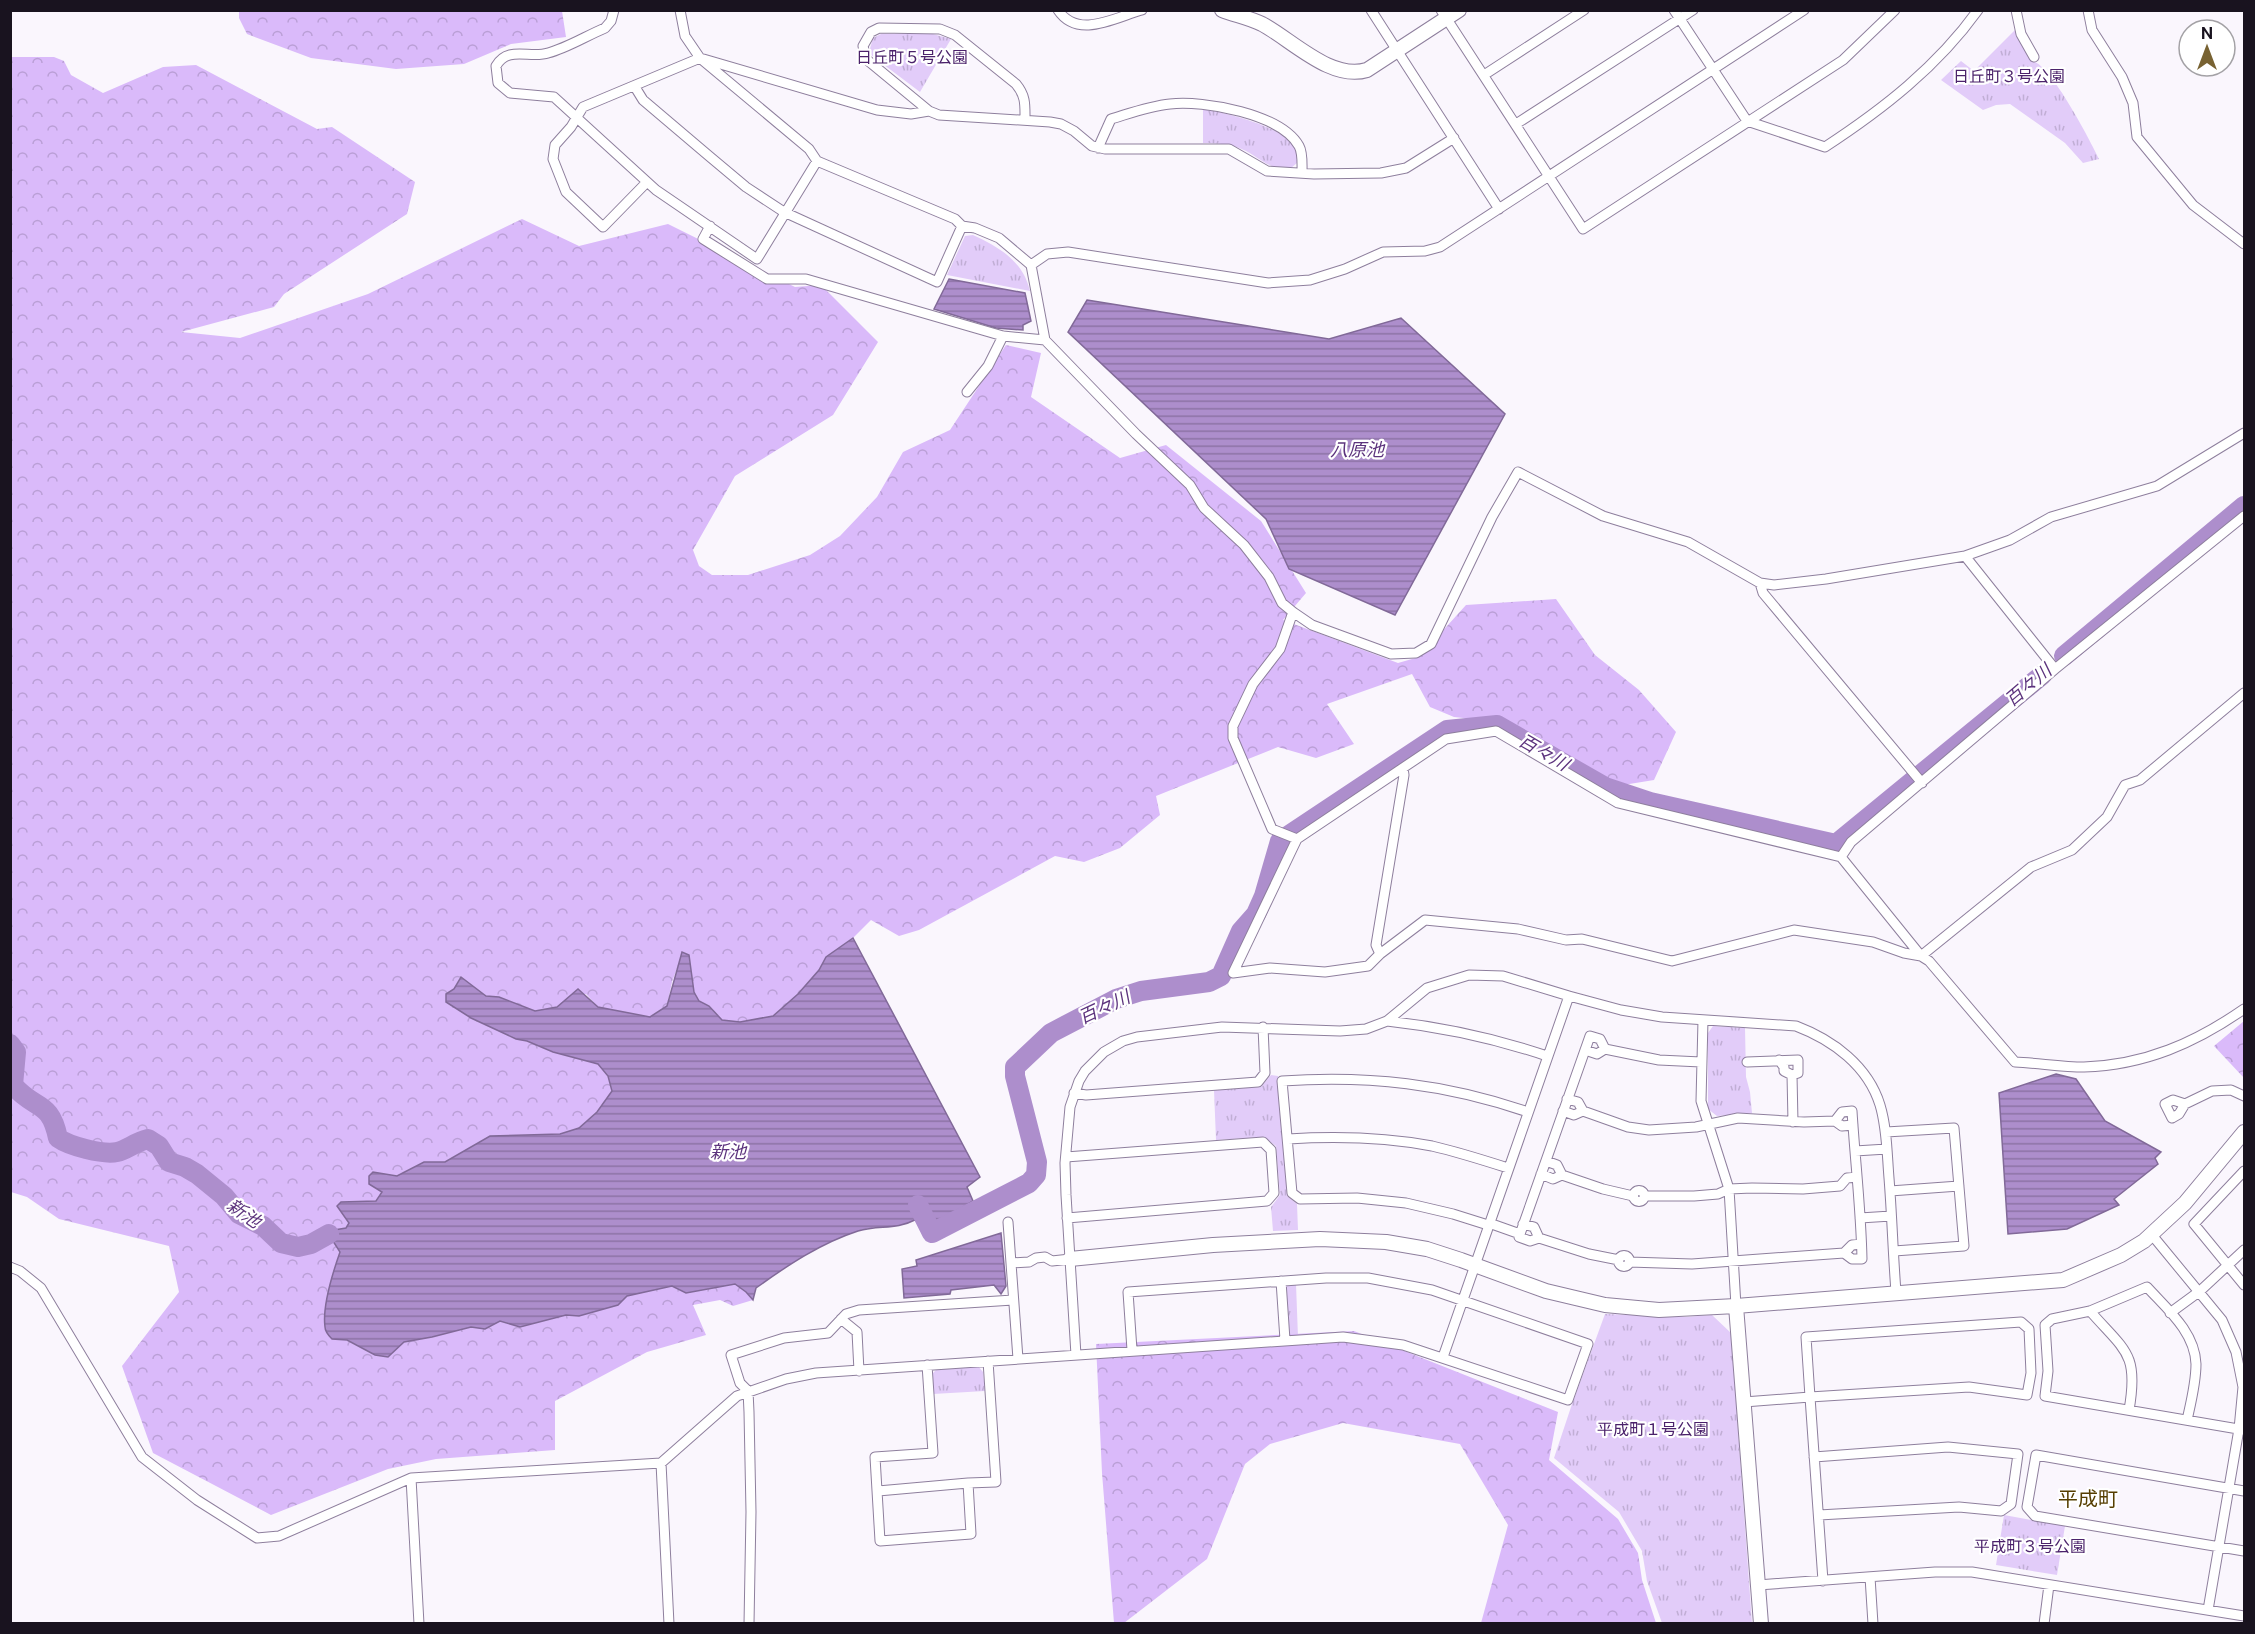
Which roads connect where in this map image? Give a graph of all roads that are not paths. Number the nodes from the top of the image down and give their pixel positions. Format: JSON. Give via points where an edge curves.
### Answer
{"nodes":[{"id":1,"x":614,"y":10,"type":"edge"},
{"id":2,"x":680,"y":10,"type":"edge"},
{"id":3,"x":1058,"y":10,"type":"edge"},
{"id":4,"x":1142,"y":10,"type":"edge"},
{"id":5,"x":1222,"y":10,"type":"edge"},
{"id":6,"x":1371,"y":10,"type":"edge"},
{"id":7,"x":1459,"y":10,"type":"edge"},
{"id":8,"x":1584,"y":10,"type":"edge"},
{"id":9,"x":1674,"y":10,"type":"edge"},
{"id":10,"x":1693,"y":10,"type":"edge"},
{"id":11,"x":1804,"y":10,"type":"edge"},
{"id":12,"x":1895,"y":10,"type":"edge"},
{"id":13,"x":1978,"y":10,"type":"edge"},
{"id":14,"x":2016,"y":10,"type":"edge"},
{"id":15,"x":2088,"y":10,"type":"edge"},
{"id":16,"x":1444,"y":15,"type":"edge"},
{"id":17,"x":1680,"y":19,"type":"junction"},
{"id":18,"x":1397,"y":51,"type":"junction"},
{"id":19,"x":2034,"y":57,"type":"dead end"},
{"id":20,"x":700,"y":58,"type":"junction"},
{"id":21,"x":1714,"y":71,"type":"junction"},
{"id":22,"x":1484,"y":75,"type":"junction"},
{"id":23,"x":635,"y":87,"type":"junction"},
{"id":24,"x":929,"y":111,"type":"junction"},
{"id":25,"x":576,"y":117,"type":"junction"},
{"id":26,"x":1025,"y":120,"type":"junction"},
{"id":27,"x":1747,"y":121,"type":"junction"},
{"id":28,"x":1516,"y":124,"type":"junction"},
{"id":29,"x":1454,"y":138,"type":"junction"},
{"id":30,"x":1098,"y":148,"type":"junction"},
{"id":31,"x":817,"y":161,"type":"junction"},
{"id":32,"x":1302,"y":173,"type":"junction"},
{"id":33,"x":1549,"y":176,"type":"junction"},
{"id":34,"x":647,"y":182,"type":"junction"},
{"id":35,"x":1499,"y":209,"type":"junction"},
{"id":36,"x":784,"y":212,"type":"junction"},
{"id":37,"x":710,"y":226,"type":"junction"},
{"id":38,"x":962,"y":226,"type":"junction"},
{"id":39,"x":2244,"y":244,"type":"edge"},
{"id":40,"x":1031,"y":265,"type":"junction"},
{"id":41,"x":1003,"y":336,"type":"junction"},
{"id":42,"x":1045,"y":340,"type":"junction"},
{"id":43,"x":967,"y":392,"type":"dead end"},
{"id":44,"x":2244,"y":433,"type":"edge"},
{"id":45,"x":2244,"y":516,"type":"edge"},
{"id":46,"x":1965,"y":555,"type":"junction"},
{"id":47,"x":1760,"y":583,"type":"junction"},
{"id":48,"x":1293,"y":612,"type":"junction"},
{"id":49,"x":2055,"y":669,"type":"junction"},
{"id":50,"x":2244,"y":693,"type":"edge"},
{"id":51,"x":1403,"y":768,"type":"junction"},
{"id":52,"x":1922,"y":783,"type":"junction"},
{"id":53,"x":1297,"y":839,"type":"junction"},
{"id":54,"x":1841,"y":857,"type":"junction"},
{"id":55,"x":1380,"y":954,"type":"junction"},
{"id":56,"x":1921,"y":956,"type":"junction"},
{"id":57,"x":1569,"y":996,"type":"junction"},
{"id":58,"x":2244,"y":1009,"type":"edge"},
{"id":59,"x":1703,"y":1020,"type":"junction"},
{"id":60,"x":1386,"y":1021,"type":"junction"},
{"id":61,"x":1263,"y":1027,"type":"junction"},
{"id":62,"x":1605,"y":1049,"type":"junction"},
{"id":63,"x":1585,"y":1050,"type":"junction"},
{"id":64,"x":1547,"y":1056,"type":"junction"},
{"id":65,"x":1779,"y":1060,"type":"junction"},
{"id":66,"x":1701,"y":1062,"type":"junction"},
{"id":67,"x":1747,"y":1062,"type":"dead end"},
{"id":68,"x":1792,"y":1075,"type":"junction"},
{"id":69,"x":1074,"y":1093,"type":"junction"},
{"id":70,"x":2244,"y":1096,"type":"edge"},
{"id":71,"x":1568,"y":1098,"type":"junction"},
{"id":72,"x":2185,"y":1104,"type":"dead end"},
{"id":73,"x":1563,"y":1111,"type":"junction"},
{"id":74,"x":1582,"y":1111,"type":"junction"},
{"id":75,"x":1528,"y":1112,"type":"junction"},
{"id":76,"x":1835,"y":1120,"type":"junction"},
{"id":77,"x":1793,"y":1122,"type":"junction"},
{"id":78,"x":1708,"y":1124,"type":"junction"},
{"id":79,"x":1853,"y":1125,"type":"junction"},
{"id":80,"x":1886,"y":1132,"type":"junction"},
{"id":81,"x":2244,"y":1132,"type":"edge"},
{"id":82,"x":1288,"y":1139,"type":"junction"},
{"id":83,"x":1887,"y":1149,"type":"junction"},
{"id":84,"x":1855,"y":1150,"type":"junction"},
{"id":85,"x":1066,"y":1157,"type":"junction"},
{"id":86,"x":1546,"y":1161,"type":"junction"},
{"id":87,"x":1508,"y":1168,"type":"junction"},
{"id":88,"x":2244,"y":1171,"type":"edge"},
{"id":89,"x":1541,"y":1174,"type":"junction"},
{"id":90,"x":1562,"y":1175,"type":"junction"},
{"id":91,"x":1857,"y":1177,"type":"junction"},
{"id":92,"x":1840,"y":1186,"type":"junction"},
{"id":93,"x":1959,"y":1186,"type":"junction"},
{"id":94,"x":1728,"y":1189,"type":"junction"},
{"id":95,"x":1890,"y":1191,"type":"junction"},
{"id":96,"x":1858,"y":1192,"type":"junction"},
{"id":97,"x":1891,"y":1216,"type":"junction"},
{"id":98,"x":1067,"y":1218,"type":"junction"},
{"id":99,"x":1860,"y":1218,"type":"junction"},
{"id":100,"x":1008,"y":1222,"type":"dead end"},
{"id":101,"x":1489,"y":1224,"type":"junction"},
{"id":102,"x":1523,"y":1224,"type":"junction"},
{"id":103,"x":1520,"y":1234,"type":"junction"},
{"id":104,"x":2152,"y":1234,"type":"junction"},
{"id":105,"x":1539,"y":1238,"type":"junction"},
{"id":106,"x":1862,"y":1244,"type":"junction"},
{"id":107,"x":2244,"y":1250,"type":"edge"},
{"id":108,"x":1893,"y":1251,"type":"junction"},
{"id":109,"x":1844,"y":1253,"type":"junction"},
{"id":110,"x":1070,"y":1259,"type":"junction"},
{"id":111,"x":1734,"y":1260,"type":"junction"},
{"id":112,"x":1011,"y":1263,"type":"junction"},
{"id":113,"x":1474,"y":1264,"type":"junction"},
{"id":114,"x":2229,"y":1264,"type":"junction"},
{"id":115,"x":10,"y":1267,"type":"edge"},
{"id":116,"x":1281,"y":1281,"type":"junction"},
{"id":117,"x":2244,"y":1285,"type":"edge"},
{"id":118,"x":2200,"y":1291,"type":"junction"},
{"id":119,"x":1896,"y":1292,"type":"junction"},
{"id":120,"x":1014,"y":1300,"type":"junction"},
{"id":121,"x":1462,"y":1300,"type":"junction"},
{"id":122,"x":1736,"y":1306,"type":"junction"},
{"id":123,"x":2090,"y":1311,"type":"junction"},
{"id":124,"x":2170,"y":1313,"type":"junction"},
{"id":125,"x":841,"y":1319,"type":"junction"},
{"id":126,"x":1285,"y":1340,"type":"junction"},
{"id":127,"x":1132,"y":1350,"type":"junction"},
{"id":128,"x":1076,"y":1354,"type":"junction"},
{"id":129,"x":1443,"y":1357,"type":"junction"},
{"id":130,"x":1018,"y":1359,"type":"junction"},
{"id":131,"x":988,"y":1361,"type":"junction"},
{"id":132,"x":927,"y":1365,"type":"junction"},
{"id":133,"x":860,"y":1371,"type":"junction"},
{"id":134,"x":748,"y":1391,"type":"junction"},
{"id":135,"x":1810,"y":1397,"type":"junction"},
{"id":136,"x":1744,"y":1402,"type":"junction"},
{"id":137,"x":2129,"y":1410,"type":"junction"},
{"id":138,"x":2187,"y":1420,"type":"junction"},
{"id":139,"x":2242,"y":1430,"type":"edge"},
{"id":140,"x":1814,"y":1456,"type":"junction"},
{"id":141,"x":661,"y":1463,"type":"junction"},
{"id":142,"x":411,"y":1478,"type":"junction"},
{"id":143,"x":968,"y":1483,"type":"junction"},
{"id":144,"x":2229,"y":1488,"type":"junction"},
{"id":145,"x":878,"y":1491,"type":"junction"},
{"id":146,"x":2244,"y":1491,"type":"edge"},
{"id":147,"x":1819,"y":1515,"type":"junction"},
{"id":148,"x":2219,"y":1547,"type":"junction"},
{"id":149,"x":2244,"y":1551,"type":"edge"},
{"id":150,"x":1870,"y":1577,"type":"junction"},
{"id":151,"x":1823,"y":1581,"type":"junction"},
{"id":152,"x":1758,"y":1584,"type":"junction"},
{"id":153,"x":2049,"y":1584,"type":"junction"},
{"id":154,"x":2208,"y":1610,"type":"junction"},
{"id":155,"x":2244,"y":1616,"type":"edge"},
{"id":156,"x":419,"y":1623,"type":"edge"},
{"id":157,"x":669,"y":1623,"type":"edge"},
{"id":158,"x":749,"y":1623,"type":"edge"},
{"id":159,"x":1761,"y":1623,"type":"edge"},
{"id":160,"x":1873,"y":1623,"type":"edge"},
{"id":161,"x":2044,"y":1623,"type":"edge"}],
"edges":[{"from":1,"to":25,"type":"street","via":[[604,28],[546,54],[509,55],[496,66],[496,79],[504,90],[554,97]]},
{"from":2,"to":20,"type":"street","via":[[685,36]]},
{"from":3,"to":4,"type":"street","via":[[1066,20],[1084,26]]},
{"from":5,"to":18,"type":"street","via":[[1261,24],[1340,70],[1359,72]]},
{"from":6,"to":18,"type":"street"},
{"from":7,"to":16,"type":"street"},
{"from":8,"to":22,"type":"street"},
{"from":9,"to":17,"type":"street"},
{"from":10,"to":17,"type":"street"},
{"from":11,"to":21,"type":"street"},
{"from":12,"to":27,"type":"street","via":[[1843,60]]},
{"from":13,"to":27,"type":"street","via":[[1909,86],[1825,147]]},
{"from":14,"to":19,"type":"street","via":[[2021,34]]},
{"from":15,"to":39,"type":"street","via":[[2092,30],[2122,77],[2133,103],[2137,137],[2193,205]]},
{"from":16,"to":18,"type":"street"},
{"from":16,"to":22,"type":"street"},
{"from":17,"to":21,"type":"street"},
{"from":17,"to":28,"type":"street"},
{"from":18,"to":29,"type":"street"},
{"from":20,"to":23,"type":"street"},
{"from":20,"to":24,"type":"street","via":[[877,110],[910,114]]},
{"from":20,"to":31,"type":"street","via":[[809,149]]},
{"from":21,"to":27,"type":"street"},
{"from":21,"to":33,"type":"street"},
{"from":22,"to":28,"type":"street"},
{"from":23,"to":25,"type":"street","via":[[583,107]]},
{"from":23,"to":36,"type":"street","via":[[643,100],[709,156]]},
{"from":24,"to":26,"type":"street","via":[[939,115]]},
{"from":24,"to":26,"type":"street","via":[[866,59],[863,46],[871,32],[879,28],[929,27],[955,35],[1022,91]]},
{"from":25,"to":34,"type":"street"},
{"from":25,"to":34,"type":"street","via":[[555,145],[553,159],[566,192],[603,227]]},
{"from":26,"to":30,"type":"street","via":[[1061,124]]},
{"from":27,"to":33,"type":"street","via":[[1583,228]]},
{"from":28,"to":33,"type":"street"},
{"from":29,"to":32,"type":"street","via":[[1392,172]]},
{"from":29,"to":35,"type":"street"},
{"from":30,"to":32,"type":"street","via":[[1229,149],[1267,171]]},
{"from":30,"to":32,"type":"street","via":[[1111,119],[1158,106],[1204,103],[1233,109],[1279,127],[1299,145]]},
{"from":31,"to":36,"type":"street"},
{"from":31,"to":38,"type":"street","via":[[955,219]]},
{"from":33,"to":35,"type":"street"},
{"from":34,"to":37,"type":"street"},
{"from":35,"to":40,"type":"street","via":[[1440,247],[1383,252],[1326,276],[1300,282],[1268,283],[1068,252],[1047,254]]},
{"from":36,"to":37,"type":"street","via":[[757,259]]},
{"from":36,"to":38,"type":"street","via":[[938,282]]},
{"from":37,"to":41,"type":"street","via":[[703,239],[767,279],[806,279]]},
{"from":38,"to":40,"type":"street","via":[[999,238]]},
{"from":40,"to":42,"type":"street"},
{"from":41,"to":42,"type":"street"},
{"from":41,"to":43,"type":"street","via":[[988,366]]},
{"from":42,"to":48,"type":"street","via":[[1190,485],[1204,508],[1244,545],[1269,577],[1282,603]]},
{"from":44,"to":46,"type":"street","via":[[2157,486],[2051,517],[2010,540]]},
{"from":45,"to":49,"type":"street"},
{"from":46,"to":47,"type":"street","via":[[1826,579]]},
{"from":46,"to":49,"type":"street"},
{"from":47,"to":48,"type":"street","via":[[1688,542],[1603,516],[1518,471],[1431,644],[1416,652],[1391,654],[1312,625]]},
{"from":47,"to":52,"type":"street","via":[[1763,593]]},
{"from":48,"to":53,"type":"street","via":[[1280,649],[1253,684],[1233,726],[1233,738],[1272,829]]},
{"from":49,"to":52,"type":"street"},
{"from":50,"to":56,"type":"street","via":[[2140,780],[2124,785],[2107,817],[2072,850],[2031,867]]},
{"from":51,"to":53,"type":"street"},
{"from":51,"to":54,"type":"street","via":[[1446,739],[1496,731],[1618,803]]},
{"from":51,"to":55,"type":"street","via":[[1376,945]]},
{"from":52,"to":54,"type":"street","via":[[1851,842]]},
{"from":53,"to":55,"type":"street","via":[[1233,973],[1270,968],[1325,972],[1368,966]]},
{"from":54,"to":56,"type":"street"},
{"from":55,"to":56,"type":"street","via":[[1425,920],[1582,939],[1672,961],[1794,930],[1873,942]]},
{"from":56,"to":58,"type":"street","via":[[2014,1062],[2083,1067],[2137,1061],[2188,1044]]},
{"from":57,"to":59,"type":"street","via":[[1621,1010]]},
{"from":57,"to":60,"type":"street","via":[[1503,976],[1469,975],[1427,988]]},
{"from":57,"to":64,"type":"street"},
{"from":59,"to":66,"type":"street"},
{"from":59,"to":80,"type":"street","via":[[1797,1026],[1815,1033],[1862,1071],[1880,1103]]},
{"from":60,"to":61,"type":"street","via":[[1349,1031]]},
{"from":60,"to":64,"type":"street","via":[[1459,1031]]},
{"from":61,"to":69,"type":"street","via":[[1222,1027],[1123,1041],[1092,1063]]},
{"from":61,"to":69,"type":"street","via":[[1265,1073],[1258,1082]]},
{"from":62,"to":63,"type":"street","via":[[1596,1054]]},
{"from":62,"to":63,"type":"street","via":[[1600,1039],[1590,1036]]},
{"from":62,"to":66,"type":"street","via":[[1659,1060]]},
{"from":63,"to":71,"type":"street"},
{"from":64,"to":75,"type":"street"},
{"from":65,"to":67,"type":"street"},
{"from":65,"to":68,"type":"street"},
{"from":65,"to":68,"type":"street","via":[[1798,1060],[1798,1073]]},
{"from":66,"to":78,"type":"street","via":[[1701,1101]]},
{"from":68,"to":77,"type":"street"},
{"from":69,"to":85,"type":"street"},
{"from":70,"to":72,"type":"street","via":[[2218,1089]]},
{"from":71,"to":73,"type":"street"},
{"from":71,"to":74,"type":"street","via":[[1578,1102]]},
{"from":73,"to":74,"type":"street","via":[[1574,1115]]},
{"from":73,"to":86,"type":"street"},
{"from":74,"to":78,"type":"street","via":[[1649,1130]]},
{"from":75,"to":82,"type":"street","via":[[1470,1094],[1412,1083],[1335,1078],[1282,1081]]},
{"from":75,"to":87,"type":"street"},
{"from":76,"to":77,"type":"street"},
{"from":76,"to":79,"type":"street","via":[[1842,1126]]},
{"from":76,"to":79,"type":"street","via":[[1842,1112],[1852,1111]]},
{"from":77,"to":78,"type":"street","via":[[1738,1118]]},
{"from":78,"to":94,"type":"street"},
{"from":79,"to":84,"type":"street"},
{"from":80,"to":83,"type":"street"},
{"from":80,"to":93,"type":"street","via":[[1954,1128]]},
{"from":81,"to":104,"type":"street","via":[[2185,1203]]},
{"from":82,"to":87,"type":"street","via":[[1368,1138],[1411,1143],[1458,1152]]},
{"from":82,"to":101,"type":"street","via":[[1292,1193],[1300,1199],[1397,1202]]},
{"from":83,"to":84,"type":"street"},
{"from":83,"to":95,"type":"street"},
{"from":84,"to":91,"type":"street"},
{"from":85,"to":98,"type":"street"},
{"from":85,"to":98,"type":"street","via":[[1263,1142],[1271,1150],[1274,1193],[1267,1201]]},
{"from":86,"to":89,"type":"street"},
{"from":86,"to":90,"type":"street","via":[[1557,1165]]},
{"from":87,"to":101,"type":"street"},
{"from":88,"to":114,"type":"street","via":[[2194,1224]]},
{"from":89,"to":90,"type":"street","via":[[1553,1179]]},
{"from":89,"to":102,"type":"street"},
{"from":90,"to":94,"type":"street","via":[[1633,1196],[1638,1201],[1644,1196],[1694,1197]]},
{"from":91,"to":92,"type":"street","via":[[1847,1178]]},
{"from":91,"to":96,"type":"street"},
{"from":92,"to":94,"type":"street"},
{"from":92,"to":96,"type":"street","via":[[1847,1192]]},
{"from":93,"to":95,"type":"street"},
{"from":93,"to":108,"type":"street","via":[[1964,1246]]},
{"from":94,"to":111,"type":"street"},
{"from":95,"to":97,"type":"street"},
{"from":96,"to":99,"type":"street"},
{"from":97,"to":99,"type":"street"},
{"from":97,"to":108,"type":"street"},
{"from":98,"to":110,"type":"street"},
{"from":99,"to":106,"type":"street"},
{"from":100,"to":112,"type":"street"},
{"from":101,"to":103,"type":"street"},
{"from":101,"to":113,"type":"street"},
{"from":102,"to":103,"type":"street"},
{"from":102,"to":105,"type":"street","via":[[1534,1227]]},
{"from":103,"to":105,"type":"street","via":[[1519,1238],[1530,1241]]},
{"from":104,"to":118,"type":"street"},
{"from":104,"to":119,"type":"street","via":[[2121,1255],[2063,1280]]},
{"from":105,"to":111,"type":"street","via":[[1619,1260],[1623,1266],[1629,1262]]},
{"from":106,"to":109,"type":"street","via":[[1852,1245]]},
{"from":106,"to":109,"type":"street","via":[[1862,1259],[1852,1259]]},
{"from":107,"to":114,"type":"street"},
{"from":108,"to":119,"type":"street"},
{"from":109,"to":111,"type":"street"},
{"from":110,"to":112,"type":"street","via":[[1052,1261],[1036,1257],[1029,1262]]},
{"from":110,"to":113,"type":"street","via":[[1213,1245],[1344,1239],[1412,1246]]},
{"from":110,"to":128,"type":"street"},
{"from":111,"to":122,"type":"street"},
{"from":112,"to":120,"type":"street"},
{"from":113,"to":121,"type":"street"},
{"from":113,"to":122,"type":"street","via":[[1546,1291],[1605,1305],[1659,1310]]},
{"from":114,"to":117,"type":"street"},
{"from":114,"to":118,"type":"street"},
{"from":115,"to":142,"type":"street","via":[[41,1288],[142,1458],[197,1500],[257,1538],[279,1536]]},
{"from":116,"to":121,"type":"street","via":[[1368,1278]]},
{"from":116,"to":126,"type":"street"},
{"from":116,"to":127,"type":"street","via":[[1128,1292]]},
{"from":118,"to":124,"type":"street"},
{"from":118,"to":139,"type":"street","via":[[2222,1320],[2236,1352],[2242,1387]]},
{"from":119,"to":122,"type":"street"},
{"from":120,"to":125,"type":"street","via":[[859,1310]]},
{"from":120,"to":130,"type":"street"},
{"from":121,"to":129,"type":"street"},
{"from":121,"to":129,"type":"street","via":[[1588,1344],[1568,1400]]},
{"from":122,"to":136,"type":"street"},
{"from":123,"to":124,"type":"street","via":[[2146,1287]]},
{"from":123,"to":137,"type":"street","via":[[2129,1357],[2133,1378]]},
{"from":123,"to":137,"type":"street","via":[[2052,1319],[2045,1325],[2045,1396]]},
{"from":124,"to":138,"type":"street","via":[[2189,1337],[2195,1357]]},
{"from":125,"to":133,"type":"street","via":[[857,1332]]},
{"from":125,"to":134,"type":"street","via":[[828,1333],[784,1338],[731,1355],[740,1383]]},
{"from":126,"to":127,"type":"street"},
{"from":126,"to":129,"type":"street","via":[[1359,1338]]},
{"from":127,"to":128,"type":"street"},
{"from":128,"to":130,"type":"street"},
{"from":130,"to":131,"type":"street"},
{"from":131,"to":132,"type":"street"},
{"from":131,"to":143,"type":"street","via":[[996,1482]]},
{"from":132,"to":133,"type":"street"},
{"from":132,"to":145,"type":"street","via":[[933,1454],[875,1457]]},
{"from":133,"to":134,"type":"street","via":[[800,1375]]},
{"from":134,"to":141,"type":"street","via":[[737,1396]]},
{"from":134,"to":158,"type":"street"},
{"from":135,"to":135,"type":"street","via":[[1962,1388],[2027,1395],[2031,1373],[2029,1329],[2021,1322],[1806,1337]]},
{"from":135,"to":136,"type":"street"},
{"from":135,"to":140,"type":"street"},
{"from":136,"to":152,"type":"street"},
{"from":137,"to":138,"type":"street"},
{"from":138,"to":139,"type":"street"},
{"from":139,"to":144,"type":"street"},
{"from":140,"to":147,"type":"street"},
{"from":140,"to":147,"type":"street","via":[[1948,1447],[2018,1454],[2011,1504],[2001,1511],[1959,1507]]},
{"from":141,"to":142,"type":"street"},
{"from":141,"to":157,"type":"street"},
{"from":142,"to":156,"type":"street"},
{"from":143,"to":145,"type":"street"},
{"from":143,"to":145,"type":"street","via":[[971,1534],[880,1541]]},
{"from":144,"to":146,"type":"street"},
{"from":144,"to":148,"type":"street"},
{"from":144,"to":148,"type":"street","via":[[2036,1455],[2027,1507],[2035,1516]]},
{"from":147,"to":151,"type":"street"},
{"from":148,"to":149,"type":"street"},
{"from":148,"to":154,"type":"street"},
{"from":150,"to":151,"type":"street"},
{"from":150,"to":153,"type":"street","via":[[1972,1572]]},
{"from":150,"to":160,"type":"street"},
{"from":151,"to":152,"type":"street"},
{"from":152,"to":159,"type":"street"},
{"from":153,"to":154,"type":"street"},
{"from":153,"to":161,"type":"street"},
{"from":154,"to":155,"type":"street"}]}
